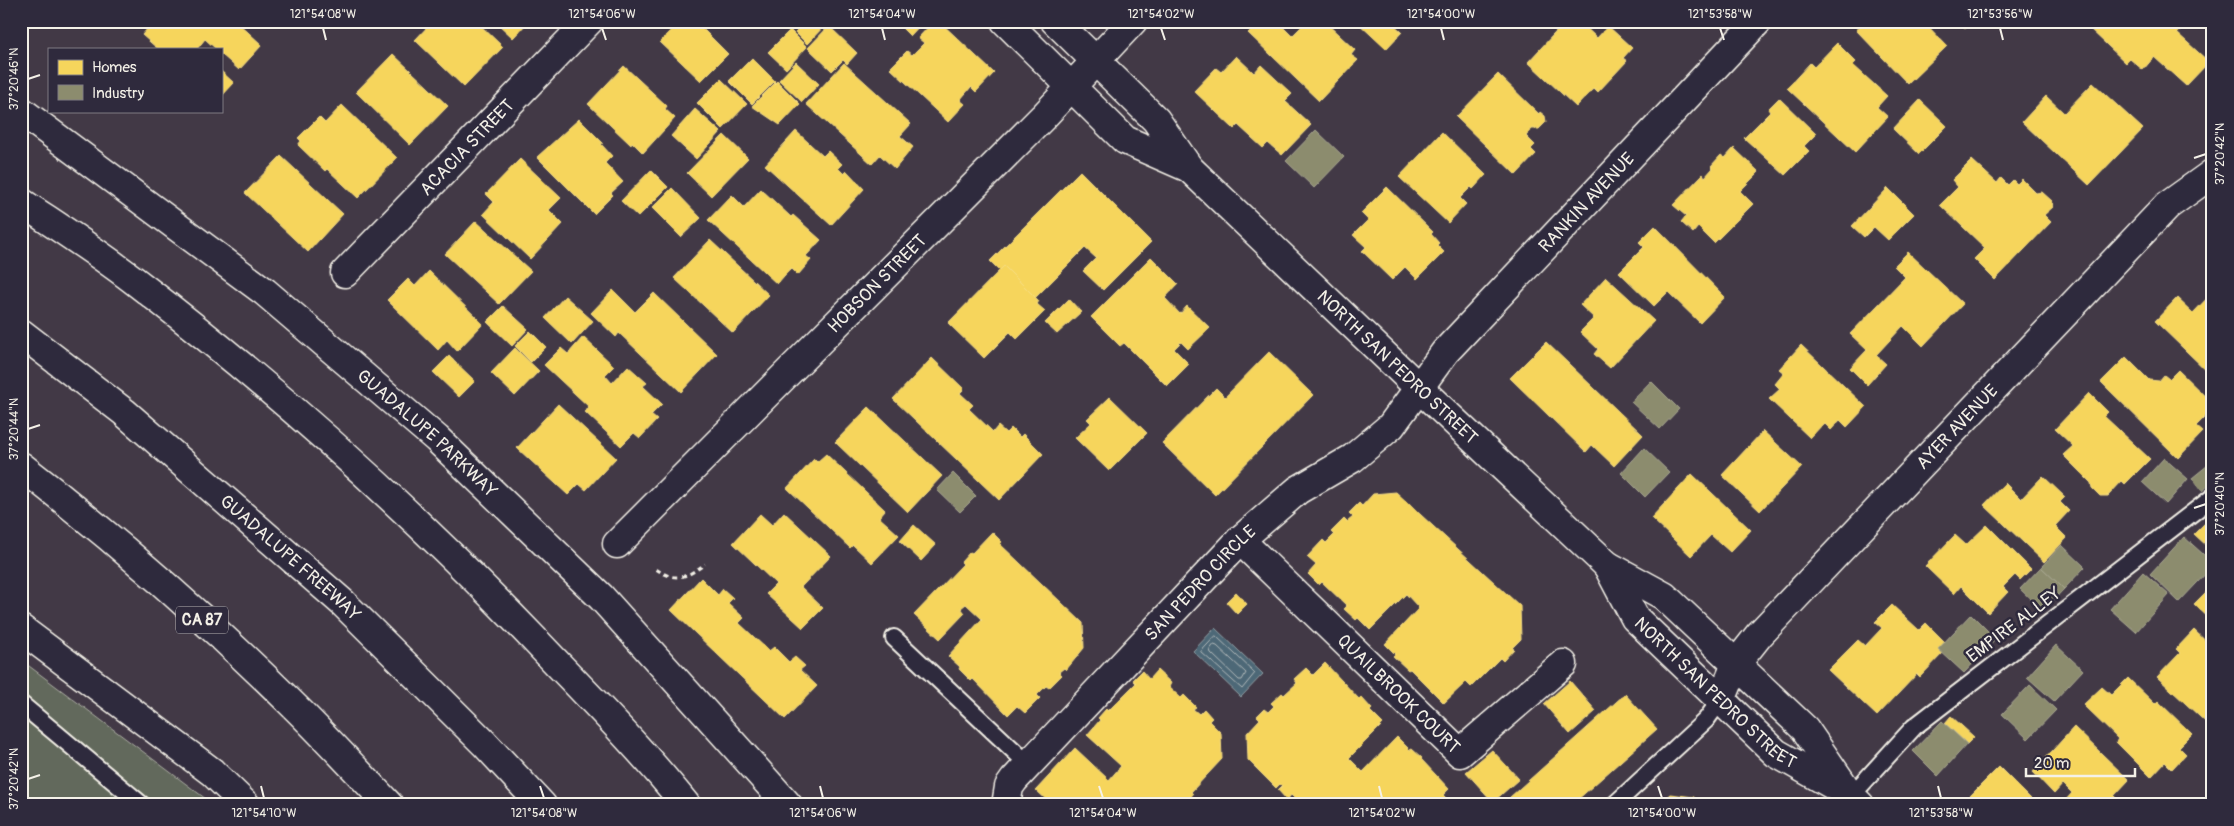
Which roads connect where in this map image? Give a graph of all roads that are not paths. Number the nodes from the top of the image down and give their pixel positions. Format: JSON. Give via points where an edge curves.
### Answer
{"nodes":[{"id":1,"x":589,"y":21,"type":"edge"},
{"id":2,"x":1005,"y":21,"type":"edge"},
{"id":3,"x":1055,"y":21,"type":"edge"},
{"id":4,"x":1133,"y":21,"type":"edge"},
{"id":5,"x":1758,"y":21,"type":"edge"},
{"id":6,"x":1096,"y":59,"type":"junction"},
{"id":7,"x":1071,"y":87,"type":"junction"},
{"id":8,"x":21,"y":111,"type":"edge"},
{"id":9,"x":1189,"y":168,"type":"junction"},
{"id":10,"x":2213,"y":173,"type":"edge"},
{"id":11,"x":21,"y":202,"type":"edge"},
{"id":12,"x":346,"y":273,"type":"dead end"},
{"id":13,"x":21,"y":333,"type":"edge"},
{"id":14,"x":1418,"y":387,"type":"junction"},
{"id":15,"x":21,"y":466,"type":"edge"},
{"id":16,"x":2213,"y":497,"type":"edge"},
{"id":17,"x":1240,"y":540,"type":"junction"},
{"id":18,"x":617,"y":544,"type":"dead end"},
{"id":19,"x":1607,"y":565,"type":"junction"},
{"id":20,"x":21,"y":629,"type":"edge"},
{"id":21,"x":894,"y":638,"type":"dead end"},
{"id":22,"x":1563,"y":664,"type":"dead end"},
{"id":23,"x":1736,"y":664,"type":"junction"},
{"id":24,"x":1722,"y":698,"type":"junction"},
{"id":25,"x":21,"y":704,"type":"edge"},
{"id":26,"x":1028,"y":764,"type":"junction"},
{"id":27,"x":1850,"y":802,"type":"edge"},
{"id":28,"x":142,"y":805,"type":"edge"},
{"id":29,"x":246,"y":805,"type":"edge"},
{"id":30,"x":389,"y":805,"type":"edge"},
{"id":31,"x":542,"y":805,"type":"edge"},
{"id":32,"x":686,"y":805,"type":"edge"},
{"id":33,"x":788,"y":805,"type":"edge"},
{"id":34,"x":1006,"y":805,"type":"edge"},
{"id":35,"x":1614,"y":805,"type":"edge"}],
"edges":[{"from":1,"to":12,"type":"main road","name":"ACACIA STREET"},
{"from":2,"to":7,"type":"main road","name":"NORTH SAN PEDRO STREET"},
{"from":3,"to":6,"type":"main road","name":"NORTH SAN PEDRO STREET"},
{"from":4,"to":6,"type":"main road","name":"HOBSON STREET"},
{"from":5,"to":14,"type":"main road","name":"RANKIN AVENUE","via":[[1445,352]]},
{"from":6,"to":7,"type":"main road","name":"HOBSON STREET"},
{"from":6,"to":9,"type":"main road","name":"NORTH SAN PEDRO STREET","via":[[1156,120]]},
{"from":7,"to":9,"type":"main road","name":"NORTH SAN PEDRO STREET","via":[[1125,140]]},
{"from":7,"to":18,"type":"main road","name":"HOBSON STREET"},
{"from":8,"to":33,"type":"main road","name":"GUADALUPE PARKWAY","via":[[265,292],[437,439],[601,597]]},
{"from":9,"to":14,"type":"main road","name":"NORTH SAN PEDRO STREET"},
{"from":10,"to":23,"type":"main road","name":"AYER AVENUE","via":[[2167,206],[1759,635]]},
{"from":11,"to":32,"type":"main road","via":[[139,284],[263,384],[374,481],[543,648],[652,762]]},
{"from":13,"to":31,"type":"main road","name":"GUADALUPE FREEWAY","via":[[124,412],[343,604]]},
{"from":14,"to":17,"type":"main road","name":"SAN PEDRO CIRCLE","via":[[1391,426],[1376,439],[1353,458],[1298,490]]},
{"from":14,"to":19,"type":"main road","name":"NORTH SAN PEDRO STREET"},
{"from":15,"to":30,"type":"main road","number":"CA 87","via":[[82,514],[290,701]]},
{"from":16,"to":27,"type":"lane","name":"EMPIRE ALLEY","via":[[1914,727]]},
{"from":17,"to":22,"type":"main road","name":"QUAILBROOK COURT","via":[[1460,752]]},
{"from":17,"to":26,"type":"main road","name":"SAN PEDRO CIRCLE"},
{"from":19,"to":23,"type":"main road","name":"NORTH SAN PEDRO STREET","via":[[1664,596]]},
{"from":19,"to":24,"type":"main road","name":"NORTH SAN PEDRO STREET","via":[[1635,618]]},
{"from":20,"to":29,"type":"main road","via":[[212,772]]},
{"from":21,"to":26,"type":"lane"},
{"from":23,"to":24,"type":"main road","name":"AYER AVENUE"},
{"from":23,"to":27,"type":"main road","name":"NORTH SAN PEDRO STREET","via":[[1805,729]]},
{"from":24,"to":27,"type":"main road","name":"NORTH SAN PEDRO STREET","via":[[1776,752]]},
{"from":24,"to":35,"type":"lane","via":[[1706,720]]},
{"from":25,"to":28,"type":"lane"},
{"from":26,"to":34,"type":"main road","name":"SAN PEDRO CIRCLE","via":[[1009,787]]}]}
